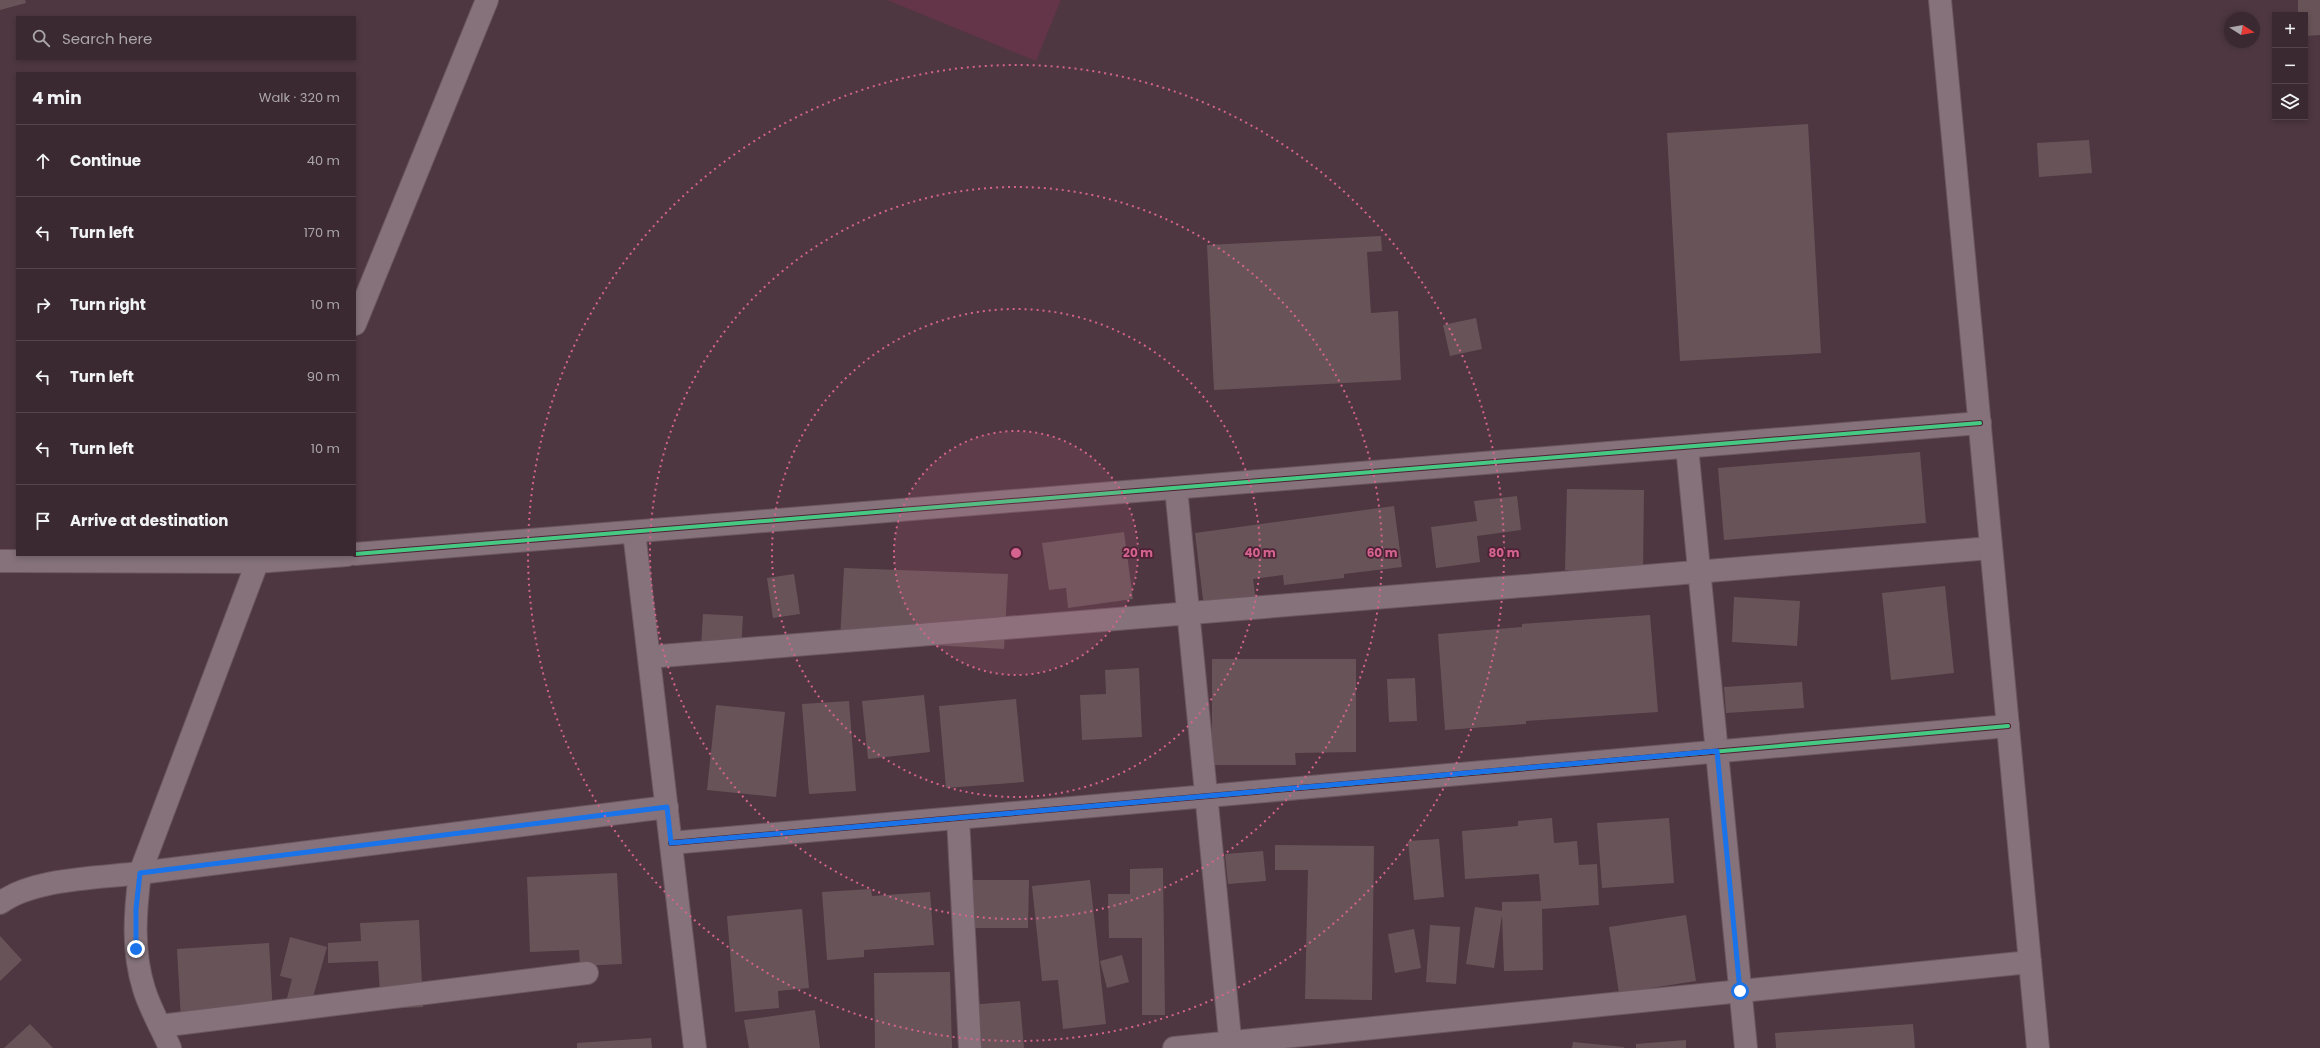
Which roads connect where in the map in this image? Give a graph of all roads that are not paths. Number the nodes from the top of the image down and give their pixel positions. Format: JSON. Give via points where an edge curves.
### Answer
{"nodes":[{"id":1,"x":488,"y":0,"type":"edge"},
{"id":2,"x":1940,"y":0,"type":"edge"},
{"id":3,"x":356,"y":322,"type":"edge"},
{"id":4,"x":1980,"y":423,"type":"junction"},
{"id":5,"x":1687,"y":447,"type":"junction"},
{"id":6,"x":1176,"y":488,"type":"junction"},
{"id":7,"x":634,"y":532,"type":"junction"},
{"id":8,"x":1991,"y":548,"type":"junction"},
{"id":9,"x":356,"y":554,"type":"edge"},
{"id":10,"x":325,"y":556,"type":"edge"},
{"id":11,"x":259,"y":559,"type":"edge"},
{"id":12,"x":0,"y":562,"type":"edge"},
{"id":13,"x":1699,"y":571,"type":"junction"},
{"id":14,"x":1188,"y":613,"type":"junction"},
{"id":15,"x":649,"y":657,"type":"junction"},
{"id":16,"x":2008,"y":726,"type":"junction"},
{"id":17,"x":1717,"y":751,"type":"junction"},
{"id":18,"x":1206,"y":796,"type":"junction"},
{"id":19,"x":667,"y":807,"type":"junction"},
{"id":20,"x":958,"y":818,"type":"junction"},
{"id":21,"x":671,"y":843,"type":"junction"},
{"id":22,"x":140,"y":873,"type":"junction"},
{"id":23,"x":3,"y":899,"type":"edge"},
{"id":24,"x":2030,"y":962,"type":"junction"},
{"id":25,"x":587,"y":972,"type":"dead end"},
{"id":26,"x":1740,"y":991,"type":"junction"},
{"id":27,"x":160,"y":1026,"type":"junction"},
{"id":28,"x":1231,"y":1045,"type":"edge"},
{"id":29,"x":170,"y":1048,"type":"edge"},
{"id":30,"x":695,"y":1048,"type":"edge"},
{"id":31,"x":970,"y":1048,"type":"edge"},
{"id":32,"x":1174,"y":1048,"type":"edge"},
{"id":33,"x":1746,"y":1048,"type":"edge"},
{"id":34,"x":2038,"y":1048,"type":"edge"}],
"edges":[{"from":1,"to":3,"type":"street"},
{"from":2,"to":4,"type":"street"},
{"from":4,"to":5,"type":"street"},
{"from":4,"to":8,"type":"street"},
{"from":5,"to":6,"type":"street"},
{"from":5,"to":13,"type":"street"},
{"from":6,"to":7,"type":"street"},
{"from":6,"to":14,"type":"street"},
{"from":7,"to":9,"type":"street"},
{"from":7,"to":15,"type":"street"},
{"from":8,"to":13,"type":"street"},
{"from":8,"to":16,"type":"street"},
{"from":10,"to":11,"type":"street"},
{"from":11,"to":12,"type":"street"},
{"from":11,"to":22,"type":"street"},
{"from":13,"to":14,"type":"street"},
{"from":13,"to":17,"type":"street"},
{"from":14,"to":15,"type":"street"},
{"from":14,"to":18,"type":"street"},
{"from":15,"to":19,"type":"street"},
{"from":16,"to":17,"type":"street"},
{"from":16,"to":24,"type":"street"},
{"from":17,"to":18,"type":"street"},
{"from":17,"to":26,"type":"street"},
{"from":18,"to":20,"type":"street"},
{"from":18,"to":28,"type":"street"},
{"from":19,"to":21,"type":"street"},
{"from":19,"to":22,"type":"street"},
{"from":20,"to":21,"type":"street"},
{"from":20,"to":31,"type":"street"},
{"from":21,"to":30,"type":"street"},
{"from":22,"to":23,"type":"street","via":[[62,882]]},
{"from":22,"to":27,"type":"street","via":[[136,909],[136,949],[144,989]]},
{"from":24,"to":26,"type":"street"},
{"from":24,"to":34,"type":"street"},
{"from":25,"to":27,"type":"street"},
{"from":26,"to":28,"type":"street"},
{"from":26,"to":33,"type":"street"},
{"from":27,"to":29,"type":"street"},
{"from":28,"to":32,"type":"street"}]}
